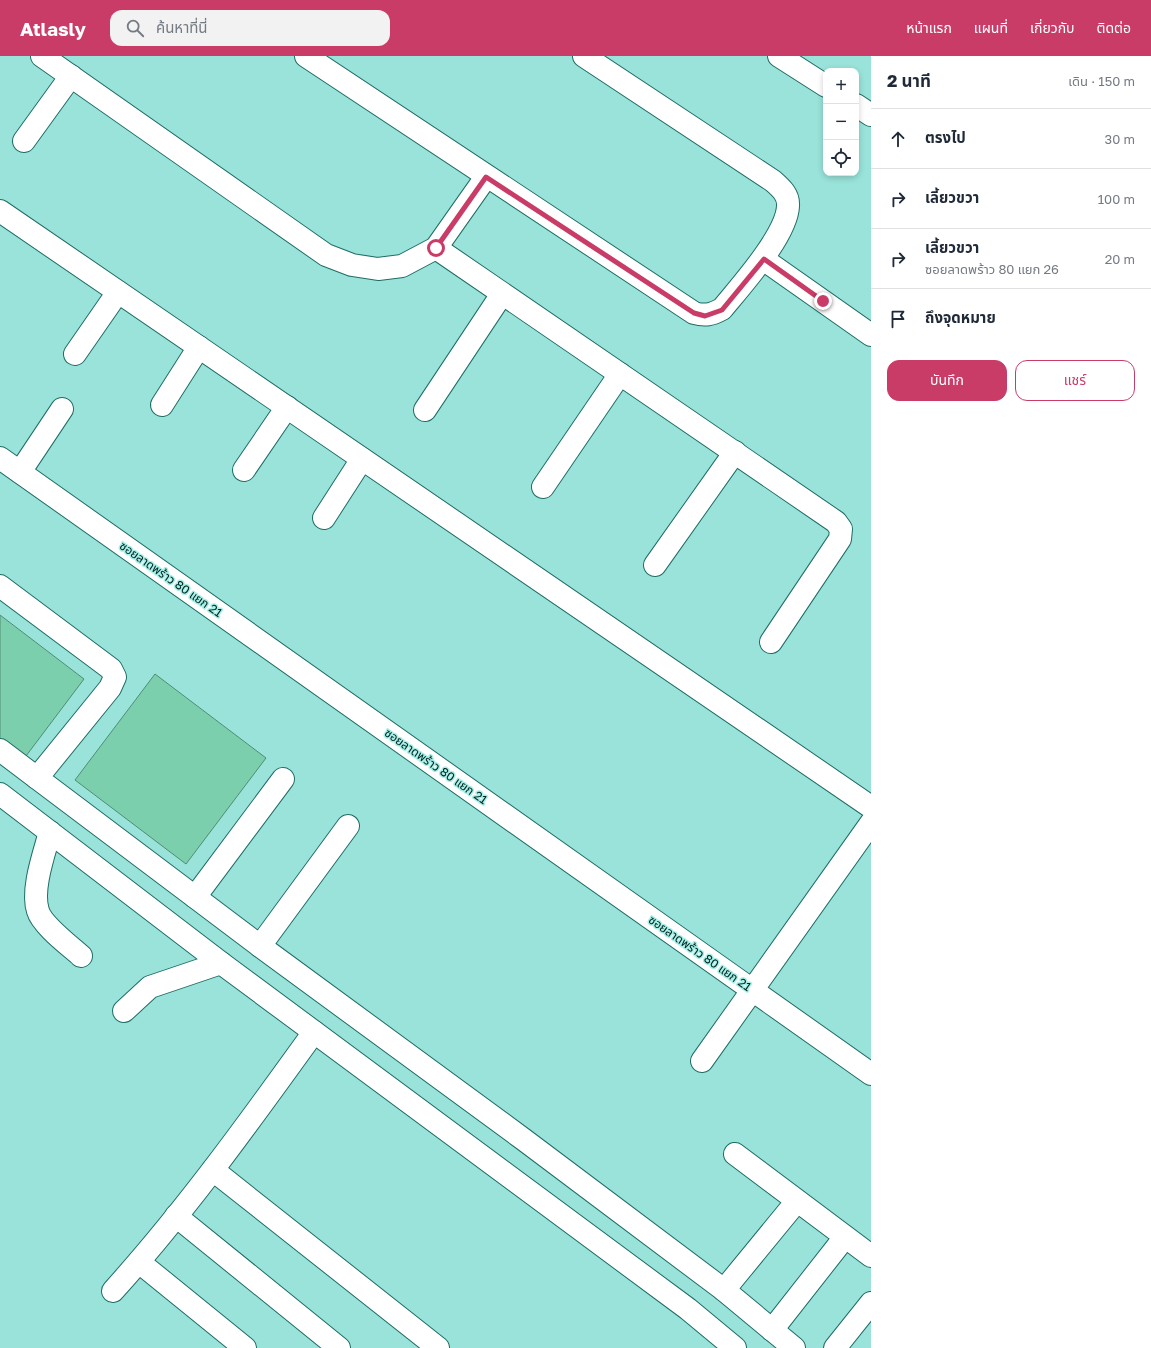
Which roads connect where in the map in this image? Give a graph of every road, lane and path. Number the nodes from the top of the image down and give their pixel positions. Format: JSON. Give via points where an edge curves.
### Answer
{"nodes":[{"id":1,"x":42,"y":56,"type":"edge"},
{"id":2,"x":306,"y":56,"type":"edge"},
{"id":3,"x":584,"y":56,"type":"edge"},
{"id":4,"x":778,"y":56,"type":"edge"},
{"id":5,"x":71,"y":76,"type":"junction"},
{"id":6,"x":823,"y":84,"type":"edge"},
{"id":7,"x":24,"y":141,"type":"dead end"},
{"id":8,"x":486,"y":177,"type":"junction"},
{"id":9,"x":0,"y":211,"type":"edge"},
{"id":10,"x":436,"y":248,"type":"junction"},
{"id":11,"x":764,"y":259,"type":"junction"},
{"id":12,"x":118,"y":292,"type":"junction"},
{"id":13,"x":502,"y":294,"type":"junction"},
{"id":14,"x":871,"y":335,"type":"edge"},
{"id":15,"x":199,"y":347,"type":"junction"},
{"id":16,"x":75,"y":354,"type":"dead end"},
{"id":17,"x":620,"y":374,"type":"junction"},
{"id":18,"x":162,"y":405,"type":"dead end"},
{"id":19,"x":287,"y":407,"type":"junction"},
{"id":20,"x":62,"y":409,"type":"dead end"},
{"id":21,"x":425,"y":410,"type":"dead end"},
{"id":22,"x":735,"y":452,"type":"junction"},
{"id":23,"x":0,"y":458,"type":"edge"},
{"id":24,"x":362,"y":459,"type":"junction"},
{"id":25,"x":244,"y":470,"type":"dead end"},
{"id":26,"x":20,"y":472,"type":"junction"},
{"id":27,"x":543,"y":487,"type":"dead end"},
{"id":28,"x":324,"y":518,"type":"dead end"},
{"id":29,"x":655,"y":565,"type":"dead end"},
{"id":30,"x":0,"y":586,"type":"edge"},
{"id":31,"x":771,"y":642,"type":"dead end"},
{"id":32,"x":0,"y":750,"type":"edge"},
{"id":33,"x":37,"y":778,"type":"junction"},
{"id":34,"x":283,"y":779,"type":"dead end"},
{"id":35,"x":0,"y":794,"type":"edge"},
{"id":36,"x":871,"y":807,"type":"edge"},
{"id":37,"x":871,"y":823,"type":"edge"},
{"id":38,"x":348,"y":826,"type":"dead end"},
{"id":39,"x":50,"y":832,"type":"junction"},
{"id":40,"x":194,"y":896,"type":"junction"},
{"id":41,"x":260,"y":946,"type":"junction"},
{"id":42,"x":81,"y":956,"type":"dead end"},
{"id":43,"x":220,"y":963,"type":"junction"},
{"id":44,"x":752,"y":990,"type":"junction"},
{"id":45,"x":124,"y":1011,"type":"dead end"},
{"id":46,"x":314,"y":1032,"type":"junction"},
{"id":47,"x":702,"y":1061,"type":"dead end"},
{"id":48,"x":871,"y":1074,"type":"edge"},
{"id":49,"x":734,"y":1154,"type":"dead end"},
{"id":50,"x":213,"y":1170,"type":"junction"},
{"id":51,"x":797,"y":1201,"type":"junction"},
{"id":52,"x":176,"y":1216,"type":"junction"},
{"id":53,"x":845,"y":1237,"type":"junction"},
{"id":54,"x":871,"y":1256,"type":"edge"},
{"id":55,"x":139,"y":1262,"type":"junction"},
{"id":56,"x":724,"y":1290,"type":"junction"},
{"id":57,"x":113,"y":1291,"type":"dead end"},
{"id":58,"x":871,"y":1303,"type":"edge"},
{"id":59,"x":772,"y":1330,"type":"junction"},
{"id":60,"x":245,"y":1348,"type":"edge"},
{"id":61,"x":339,"y":1348,"type":"edge"},
{"id":62,"x":438,"y":1348,"type":"edge"},
{"id":63,"x":735,"y":1348,"type":"edge"},
{"id":64,"x":794,"y":1348,"type":"edge"},
{"id":65,"x":835,"y":1348,"type":"edge"}],
"edges":[{"from":1,"to":5,"type":"street"},
{"from":2,"to":8,"type":"street"},
{"from":3,"to":11,"type":"street","via":[[783,189],[788,207],[785,220]]},
{"from":4,"to":6,"type":"street"},
{"from":5,"to":7,"type":"street"},
{"from":5,"to":10,"type":"street","via":[[326,255],[352,265],[378,269],[402,266]]},
{"from":8,"to":10,"type":"street"},
{"from":8,"to":11,"type":"street","via":[[694,313],[705,316],[722,310]]},
{"from":9,"to":12,"type":"street"},
{"from":10,"to":13,"type":"street"},
{"from":11,"to":14,"type":"street"},
{"from":12,"to":15,"type":"street"},
{"from":12,"to":16,"type":"street"},
{"from":13,"to":17,"type":"street"},
{"from":13,"to":21,"type":"street"},
{"from":15,"to":18,"type":"street"},
{"from":15,"to":19,"type":"street"},
{"from":17,"to":22,"type":"street"},
{"from":17,"to":27,"type":"street"},
{"from":19,"to":24,"type":"street"},
{"from":19,"to":25,"type":"street"},
{"from":20,"to":26,"type":"street"},
{"from":22,"to":29,"type":"street"},
{"from":22,"to":31,"type":"street","via":[[836,522],[841,529],[840,539],[834,550]]},
{"from":23,"to":26,"type":"street","name":"ซอยลาดพร้าว 80 แยก 21"},
{"from":24,"to":28,"type":"street"},
{"from":24,"to":36,"type":"street"},
{"from":26,"to":44,"type":"street","name":"ซอยลาดพร้าว 80 แยก 21"},
{"from":30,"to":33,"type":"street","via":[[111,669],[115,677],[110,688]]},
{"from":32,"to":33,"type":"street"},
{"from":33,"to":40,"type":"street"},
{"from":34,"to":40,"type":"street"},
{"from":35,"to":39,"type":"street"},
{"from":37,"to":44,"type":"street"},
{"from":38,"to":41,"type":"street"},
{"from":39,"to":42,"type":"street","via":[[36,892],[38,912]]},
{"from":39,"to":43,"type":"street"},
{"from":40,"to":41,"type":"street"},
{"from":41,"to":56,"type":"street"},
{"from":43,"to":45,"type":"street","via":[[150,987]]},
{"from":43,"to":46,"type":"street"},
{"from":44,"to":47,"type":"street"},
{"from":44,"to":48,"type":"street","name":"ซอยลาดพร้าว 80 แยก 21"},
{"from":46,"to":50,"type":"street"},
{"from":46,"to":63,"type":"street","via":[[688,1309]]},
{"from":49,"to":51,"type":"street"},
{"from":50,"to":52,"type":"street"},
{"from":50,"to":62,"type":"street"},
{"from":51,"to":53,"type":"street"},
{"from":51,"to":56,"type":"street"},
{"from":52,"to":55,"type":"street"},
{"from":52,"to":61,"type":"street"},
{"from":53,"to":54,"type":"street"},
{"from":53,"to":59,"type":"street"},
{"from":55,"to":57,"type":"street"},
{"from":55,"to":60,"type":"street"},
{"from":56,"to":59,"type":"street"},
{"from":58,"to":65,"type":"street"},
{"from":59,"to":64,"type":"street"}]}
